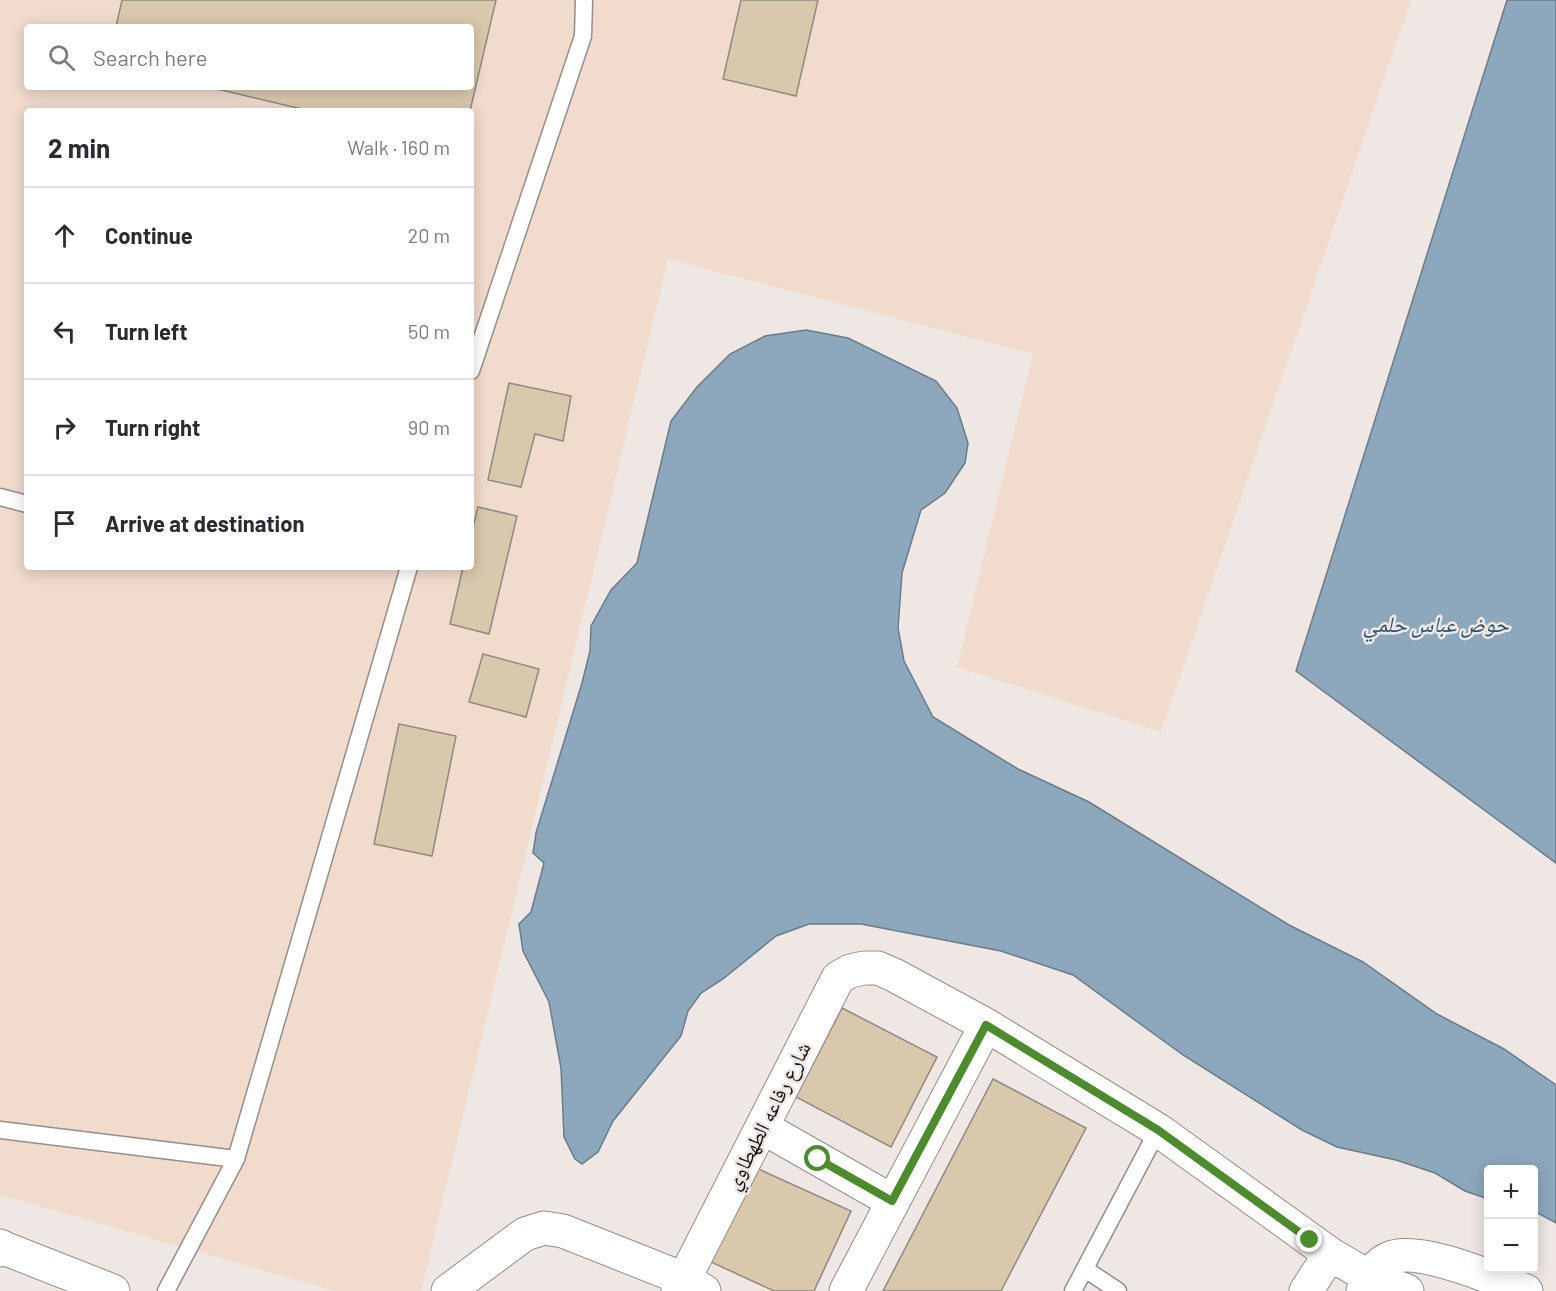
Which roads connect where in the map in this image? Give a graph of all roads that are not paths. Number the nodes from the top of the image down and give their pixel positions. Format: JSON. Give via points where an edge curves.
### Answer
{"nodes":[{"id":1,"x":584,"y":0,"type":"edge"},
{"id":2,"x":474,"y":362,"type":"edge"},
{"id":3,"x":0,"y":497,"type":"edge"},
{"id":4,"x":24,"y":503,"type":"edge"},
{"id":5,"x":408,"y":570,"type":"edge"},
{"id":6,"x":986,"y":1025,"type":"junction"},
{"id":7,"x":762,"y":1127,"type":"junction"},
{"id":8,"x":0,"y":1130,"type":"edge"},
{"id":9,"x":1158,"y":1130,"type":"junction"},
{"id":10,"x":236,"y":1159,"type":"junction"},
{"id":11,"x":892,"y":1201,"type":"junction"},
{"id":12,"x":0,"y":1248,"type":"edge"},
{"id":13,"x":1329,"y":1254,"type":"junction"},
{"id":14,"x":1085,"y":1269,"type":"junction"},
{"id":15,"x":1366,"y":1284,"type":"edge"},
{"id":16,"x":689,"y":1287,"type":"edge"},
{"id":17,"x":113,"y":1291,"type":"edge"},
{"id":18,"x":166,"y":1291,"type":"edge"},
{"id":19,"x":448,"y":1291,"type":"edge"},
{"id":20,"x":846,"y":1291,"type":"edge"},
{"id":21,"x":1073,"y":1291,"type":"edge"},
{"id":22,"x":1118,"y":1291,"type":"edge"},
{"id":23,"x":1306,"y":1291,"type":"edge"},
{"id":24,"x":1407,"y":1291,"type":"edge"},
{"id":25,"x":1526,"y":1291,"type":"edge"}],
"edges":[{"from":1,"to":2,"type":"lane","via":[[582,36]]},
{"from":3,"to":4,"type":"lane"},
{"from":5,"to":10,"type":"lane"},
{"from":6,"to":7,"type":"street","name":"شارع رفاعه الطهطاوي","via":[[878,968],[850,971],[838,978]]},
{"from":6,"to":9,"type":"street"},
{"from":6,"to":11,"type":"street"},
{"from":7,"to":11,"type":"street"},
{"from":7,"to":16,"type":"street","name":"شارع رفاعه الطهطاوي"},
{"from":8,"to":10,"type":"lane"},
{"from":9,"to":13,"type":"street"},
{"from":9,"to":14,"type":"lane"},
{"from":10,"to":18,"type":"lane"},
{"from":11,"to":20,"type":"street"},
{"from":12,"to":17,"type":"street"},
{"from":13,"to":15,"type":"street"},
{"from":13,"to":23,"type":"street"},
{"from":14,"to":21,"type":"lane"},
{"from":14,"to":22,"type":"lane"},
{"from":15,"to":24,"type":"street"},
{"from":15,"to":25,"type":"street","via":[[1389,1258],[1409,1253]]},
{"from":16,"to":19,"type":"street","via":[[562,1231],[544,1228],[525,1234]]}]}
